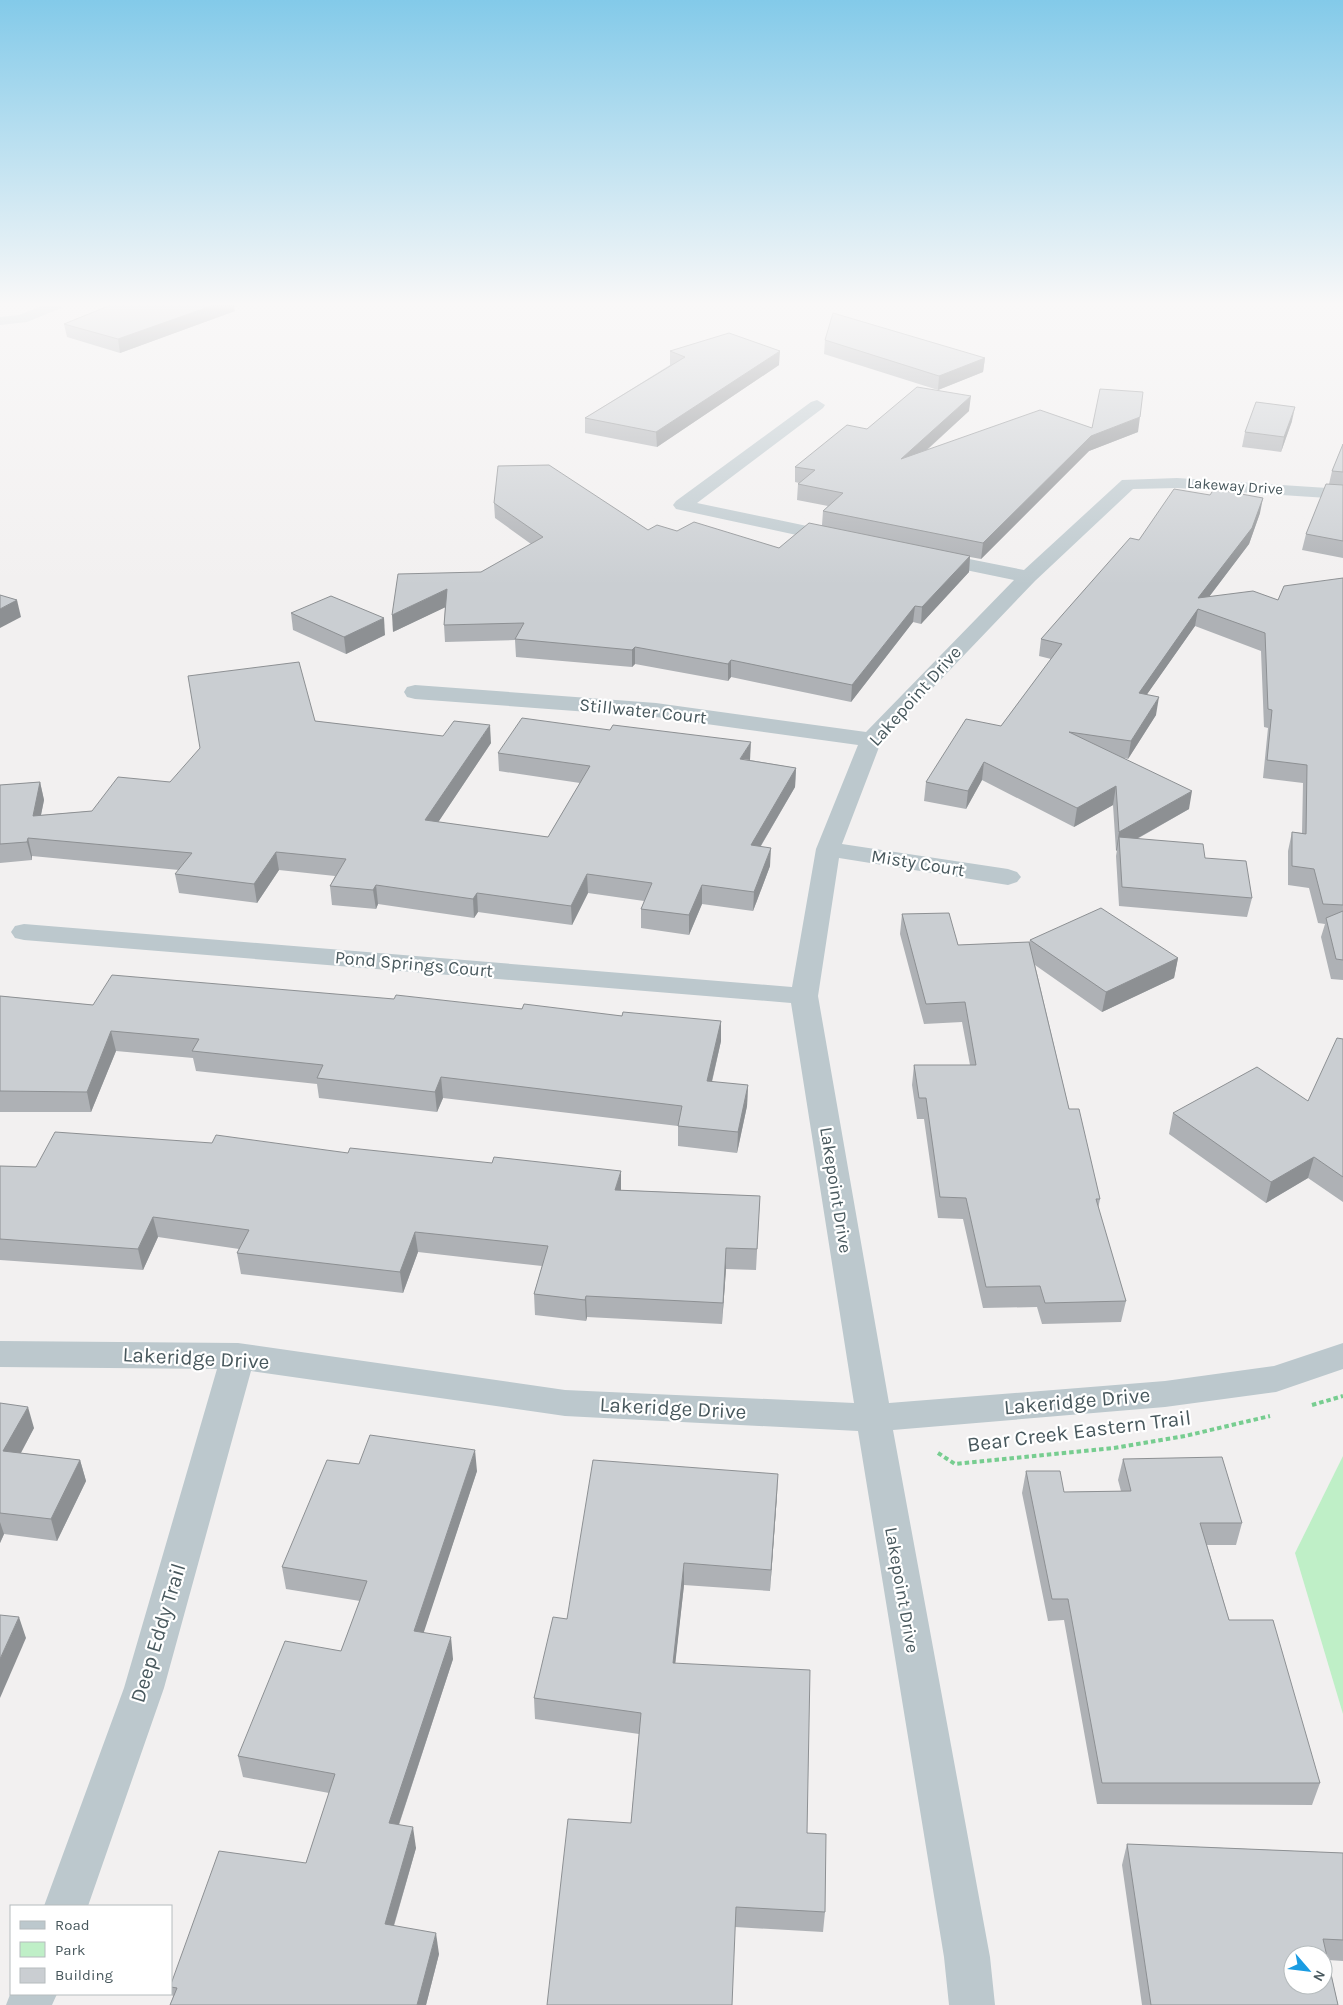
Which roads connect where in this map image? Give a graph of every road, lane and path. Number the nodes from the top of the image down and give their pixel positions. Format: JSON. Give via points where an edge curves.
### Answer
{"nodes":[{"id":1,"x":817,"y":406,"type":"dead end"},
{"id":2,"x":1128,"y":484,"type":"joint"},
{"id":3,"x":1343,"y":494,"type":"edge"},
{"id":4,"x":855,"y":541,"type":"edge"},
{"id":5,"x":913,"y":553,"type":"edge"},
{"id":6,"x":1028,"y":578,"type":"junction"},
{"id":7,"x":415,"y":692,"type":"dead end"},
{"id":8,"x":871,"y":740,"type":"junction"},
{"id":9,"x":828,"y":848,"type":"junction"},
{"id":10,"x":1008,"y":877,"type":"dead end"},
{"id":11,"x":24,"y":932,"type":"dead end"},
{"id":12,"x":804,"y":996,"type":"junction"},
{"id":13,"x":0,"y":1354,"type":"edge"},
{"id":14,"x":238,"y":1356,"type":"junction"},
{"id":15,"x":1343,"y":1356,"type":"edge"},
{"id":16,"x":1343,"y":1396,"type":"edge"},
{"id":17,"x":1308,"y":1406,"type":"dead end"},
{"id":18,"x":1273,"y":1416,"type":"dead end"},
{"id":19,"x":874,"y":1418,"type":"junction"},
{"id":20,"x":938,"y":1453,"type":"dead end"},
{"id":21,"x":66,"y":1905,"type":"edge"},
{"id":22,"x":972,"y":2005,"type":"edge"}],
"edges":[{"from":1,"to":4,"type":"street","via":[[682,505]]},
{"from":2,"to":3,"type":"street","name":"Lakeway Drive","via":[[1177,483]]},
{"from":2,"to":6,"type":"street","name":"Lakepoint Drive"},
{"from":5,"to":6,"type":"street"},
{"from":6,"to":8,"type":"street","name":"Lakepoint Drive"},
{"from":7,"to":8,"type":"street","name":"Stillwater Court","via":[[656,710]]},
{"from":8,"to":9,"type":"street","name":"Lakepoint Drive"},
{"from":9,"to":10,"type":"street","name":"Misty Court"},
{"from":9,"to":12,"type":"street","name":"Lakepoint Drive"},
{"from":11,"to":12,"type":"street","name":"Pond Springs Court"},
{"from":12,"to":19,"type":"street","name":"Lakepoint Drive"},
{"from":13,"to":14,"type":"street","name":"Lakeridge Drive"},
{"from":14,"to":19,"type":"street","name":"Lakeridge Drive","via":[[565,1403]]},
{"from":14,"to":21,"type":"street","name":"Deep Eddy Trail","via":[[144,1688]]},
{"from":15,"to":19,"type":"street","name":"Lakeridge Drive","via":[[1276,1379],[1165,1394]]},
{"from":16,"to":17,"type":"path"},
{"from":18,"to":20,"type":"path","name":"Bear Creek Eastern Trail","via":[[1114,1448],[955,1464]]},
{"from":19,"to":22,"type":"street","name":"Lakepoint Drive","via":[[967,1957]]}]}
